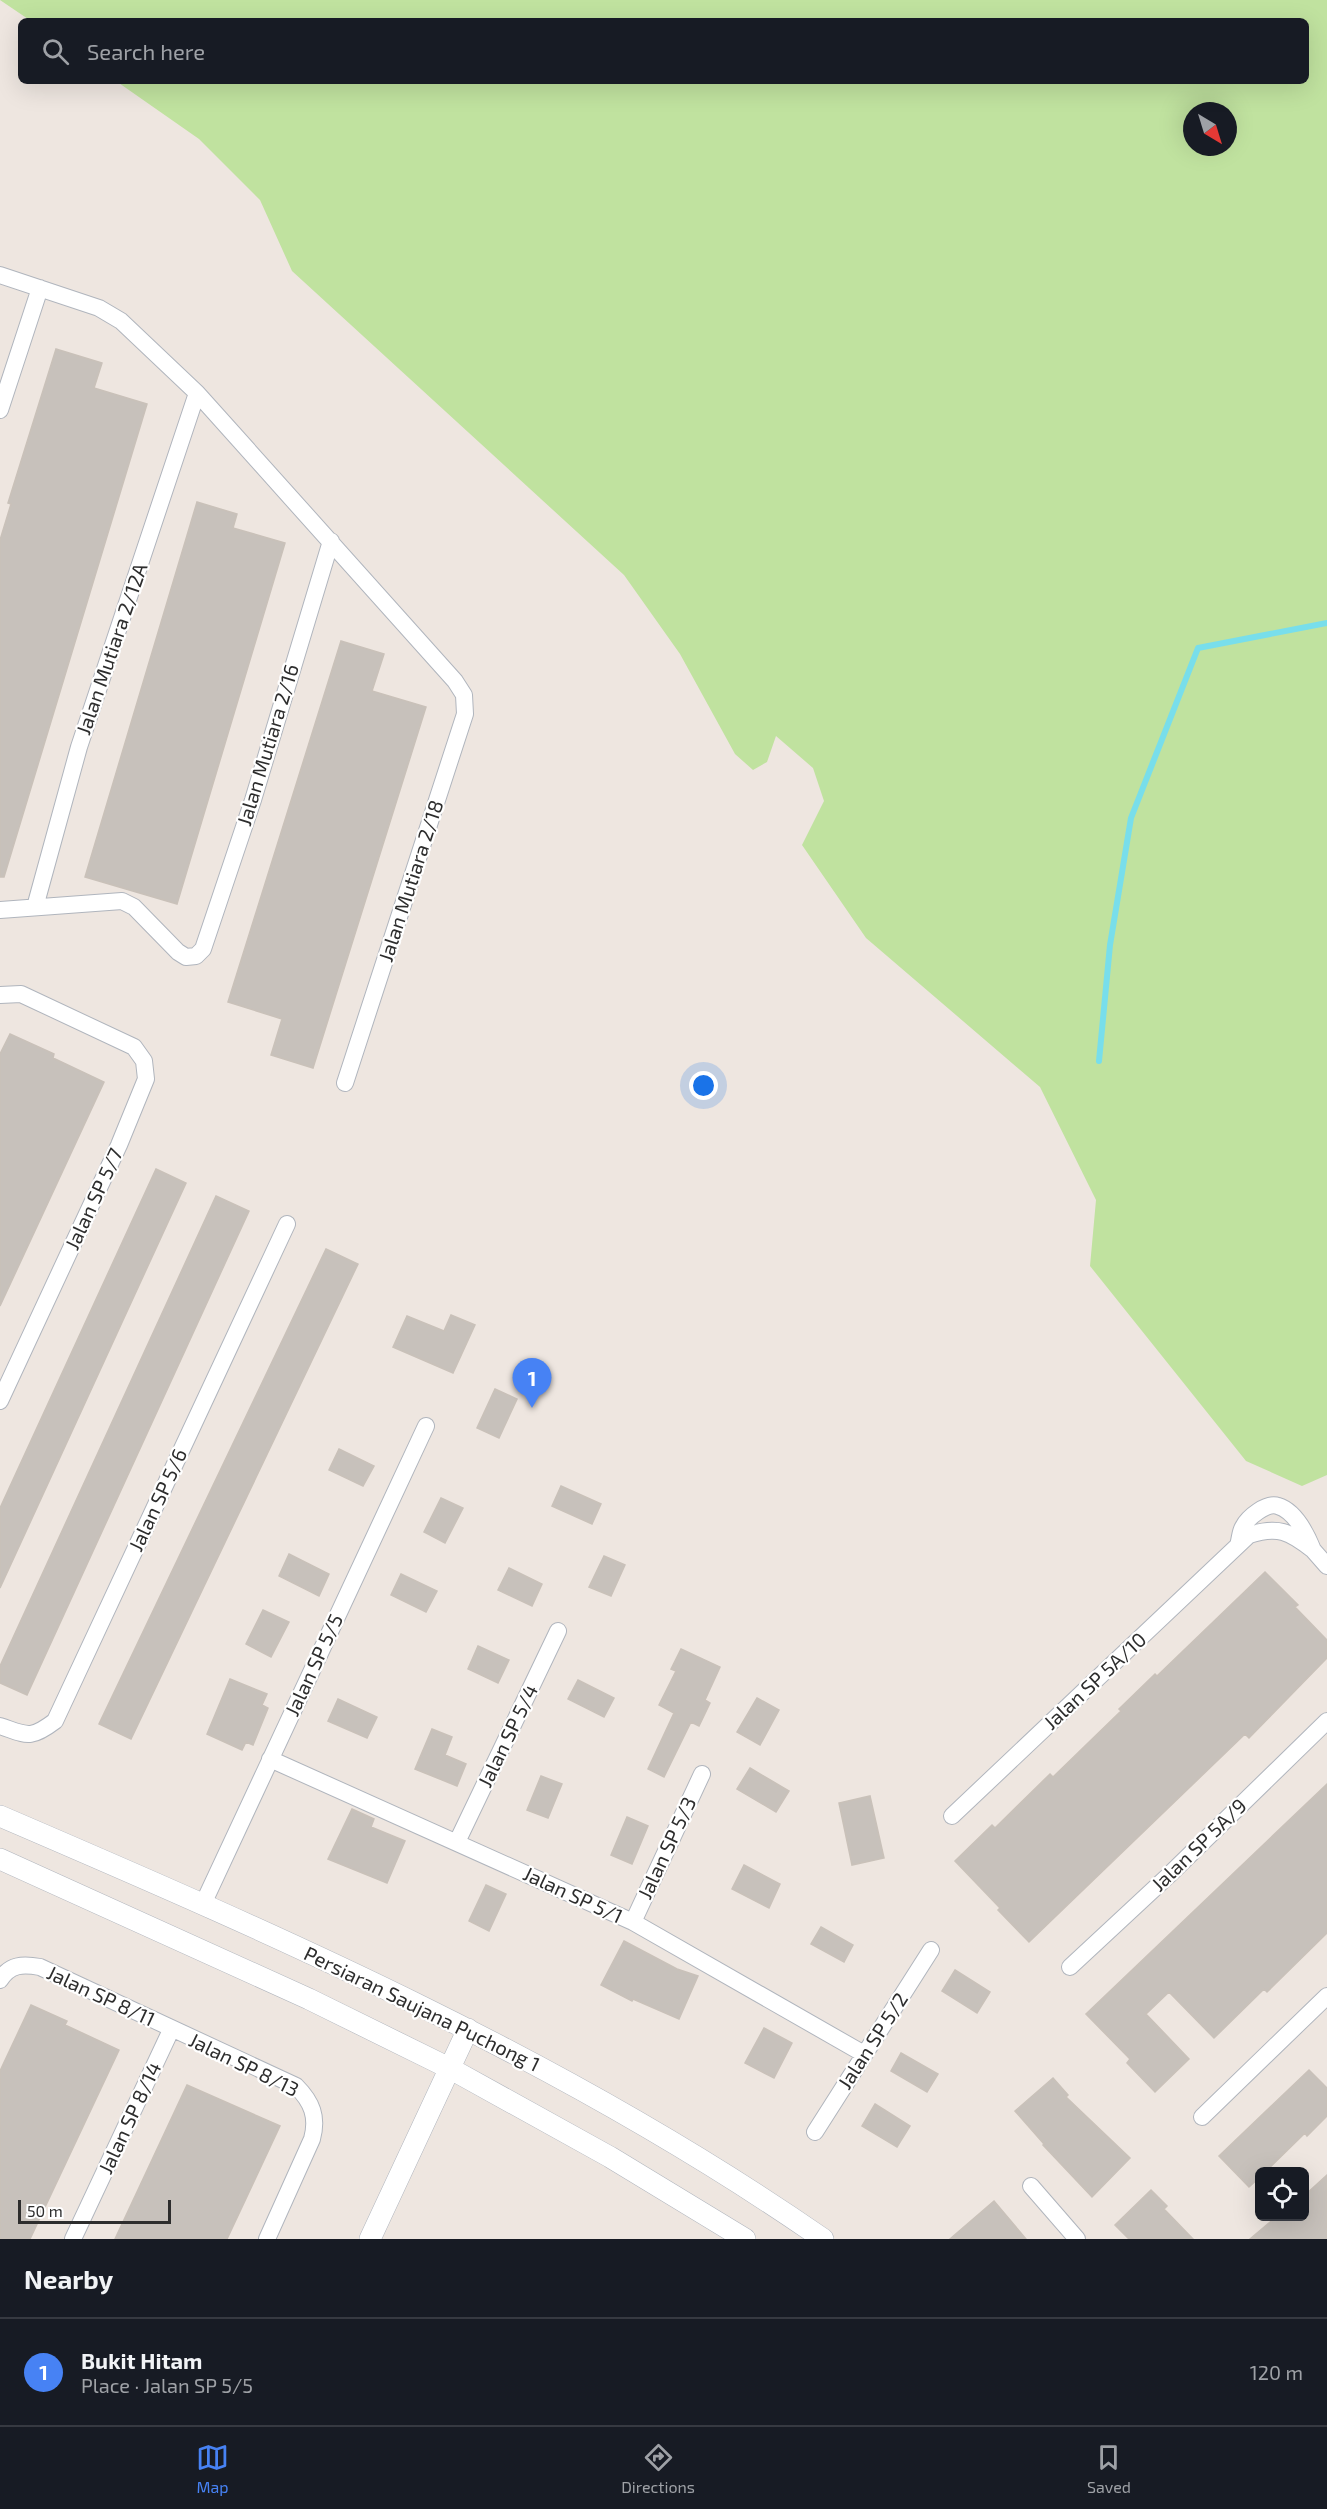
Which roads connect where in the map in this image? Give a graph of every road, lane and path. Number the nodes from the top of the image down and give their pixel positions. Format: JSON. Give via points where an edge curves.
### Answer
{"nodes":[{"id":1,"x":0,"y":275,"type":"edge"},
{"id":2,"x":40,"y":288,"type":"junction"},
{"id":3,"x":196,"y":393,"type":"junction"},
{"id":4,"x":0,"y":410,"type":"edge"},
{"id":5,"x":331,"y":541,"type":"junction"},
{"id":6,"x":35,"y":907,"type":"junction"},
{"id":7,"x":0,"y":910,"type":"edge"},
{"id":8,"x":0,"y":995,"type":"edge"},
{"id":9,"x":345,"y":1083,"type":"dead end"},
{"id":10,"x":287,"y":1224,"type":"dead end"},
{"id":11,"x":0,"y":1401,"type":"edge"},
{"id":12,"x":426,"y":1426,"type":"dead end"},
{"id":13,"x":1238,"y":1545,"type":"junction"},
{"id":14,"x":1313,"y":1550,"type":"junction"},
{"id":15,"x":1327,"y":1566,"type":"edge"},
{"id":16,"x":558,"y":1631,"type":"dead end"},
{"id":17,"x":1327,"y":1721,"type":"edge"},
{"id":18,"x":0,"y":1726,"type":"edge"},
{"id":19,"x":270,"y":1759,"type":"junction"},
{"id":20,"x":702,"y":1774,"type":"dead end"},
{"id":21,"x":0,"y":1816,"type":"edge"},
{"id":22,"x":952,"y":1816,"type":"dead end"},
{"id":23,"x":457,"y":1842,"type":"junction"},
{"id":24,"x":0,"y":1859,"type":"edge"},
{"id":25,"x":203,"y":1904,"type":"junction"},
{"id":26,"x":633,"y":1922,"type":"junction"},
{"id":27,"x":932,"y":1950,"type":"dead end"},
{"id":28,"x":1070,"y":1967,"type":"dead end"},
{"id":29,"x":0,"y":1980,"type":"edge"},
{"id":30,"x":1327,"y":1996,"type":"edge"},
{"id":31,"x":468,"y":2029,"type":"junction"},
{"id":32,"x":171,"y":2030,"type":"junction"},
{"id":33,"x":864,"y":2054,"type":"junction"},
{"id":34,"x":451,"y":2069,"type":"junction"},
{"id":35,"x":1202,"y":2117,"type":"dead end"},
{"id":36,"x":815,"y":2132,"type":"dead end"},
{"id":37,"x":1031,"y":2186,"type":"dead end"},
{"id":38,"x":73,"y":2239,"type":"edge"},
{"id":39,"x":267,"y":2239,"type":"edge"},
{"id":40,"x":370,"y":2239,"type":"edge"},
{"id":41,"x":746,"y":2239,"type":"edge"},
{"id":42,"x":823,"y":2239,"type":"edge"},
{"id":43,"x":1077,"y":2239,"type":"edge"}],
"edges":[{"from":1,"to":2,"type":"street","name":"Jalan Mutiara 2/18"},
{"from":2,"to":3,"type":"street","name":"Jalan Mutiara 2/18","via":[[99,308],[121,321]]},
{"from":2,"to":4,"type":"street"},
{"from":3,"to":5,"type":"street","name":"Jalan Mutiara 2/18"},
{"from":3,"to":6,"type":"street","name":"Jalan Mutiara 2/12A","via":[[79,747]]},
{"from":5,"to":6,"type":"street","name":"Jalan Mutiara 2/16","via":[[253,800],[203,949],[196,956],[186,957],[134,907],[122,901]]},
{"from":5,"to":9,"type":"street","name":"Jalan Mutiara 2/18","via":[[454,681],[464,695],[465,714]]},
{"from":6,"to":7,"type":"street"},
{"from":8,"to":11,"type":"street","name":"Jalan SP 5/7","via":[[21,994],[135,1047],[144,1062],[146,1079]]},
{"from":10,"to":18,"type":"street","name":"Jalan SP 5/6","via":[[54,1721],[28,1736]]},
{"from":12,"to":19,"type":"street","name":"Jalan SP 5/5"},
{"from":13,"to":14,"type":"street","via":[[1249,1535],[1280,1530]]},
{"from":13,"to":14,"type":"street","via":[[1243,1527],[1257,1512],[1274,1505],[1281,1506],[1295,1521]]},
{"from":13,"to":22,"type":"street","name":"Jalan SP 5A/10"},
{"from":14,"to":15,"type":"street"},
{"from":16,"to":23,"type":"street","name":"Jalan SP 5/4"},
{"from":17,"to":28,"type":"street","name":"Jalan SP 5A/9"},
{"from":19,"to":23,"type":"street","name":"Jalan SP 5/1"},
{"from":19,"to":25,"type":"street","name":"Jalan SP 5/5"},
{"from":20,"to":26,"type":"street","name":"Jalan SP 5/3"},
{"from":21,"to":25,"type":"street","name":"Persiaran Saujana Puchong 1"},
{"from":23,"to":26,"type":"street","name":"Jalan SP 5/1"},
{"from":24,"to":34,"type":"street","name":"Persiaran Saujana Puchong 1","via":[[309,1999]]},
{"from":25,"to":31,"type":"street","name":"Persiaran Saujana Puchong 1"},
{"from":26,"to":33,"type":"street","name":"Jalan SP 5/1"},
{"from":27,"to":33,"type":"street","name":"Jalan SP 5/2"},
{"from":29,"to":32,"type":"street","name":"Jalan SP 8/11","via":[[15,1966],[40,1967]]},
{"from":30,"to":35,"type":"street"},
{"from":31,"to":34,"type":"street"},
{"from":31,"to":42,"type":"street","name":"Persiaran Saujana Puchong 1","via":[[607,2102],[759,2194]]},
{"from":32,"to":38,"type":"street","name":"Jalan SP 8/14"},
{"from":32,"to":39,"type":"street","name":"Jalan SP 8/13","via":[[296,2086],[314,2111],[312,2139]]},
{"from":33,"to":36,"type":"street","name":"Jalan SP 5/2"},
{"from":34,"to":40,"type":"street"},
{"from":34,"to":41,"type":"street","name":"Persiaran Saujana Puchong 1","via":[[610,2157]]},
{"from":37,"to":43,"type":"street"}]}
